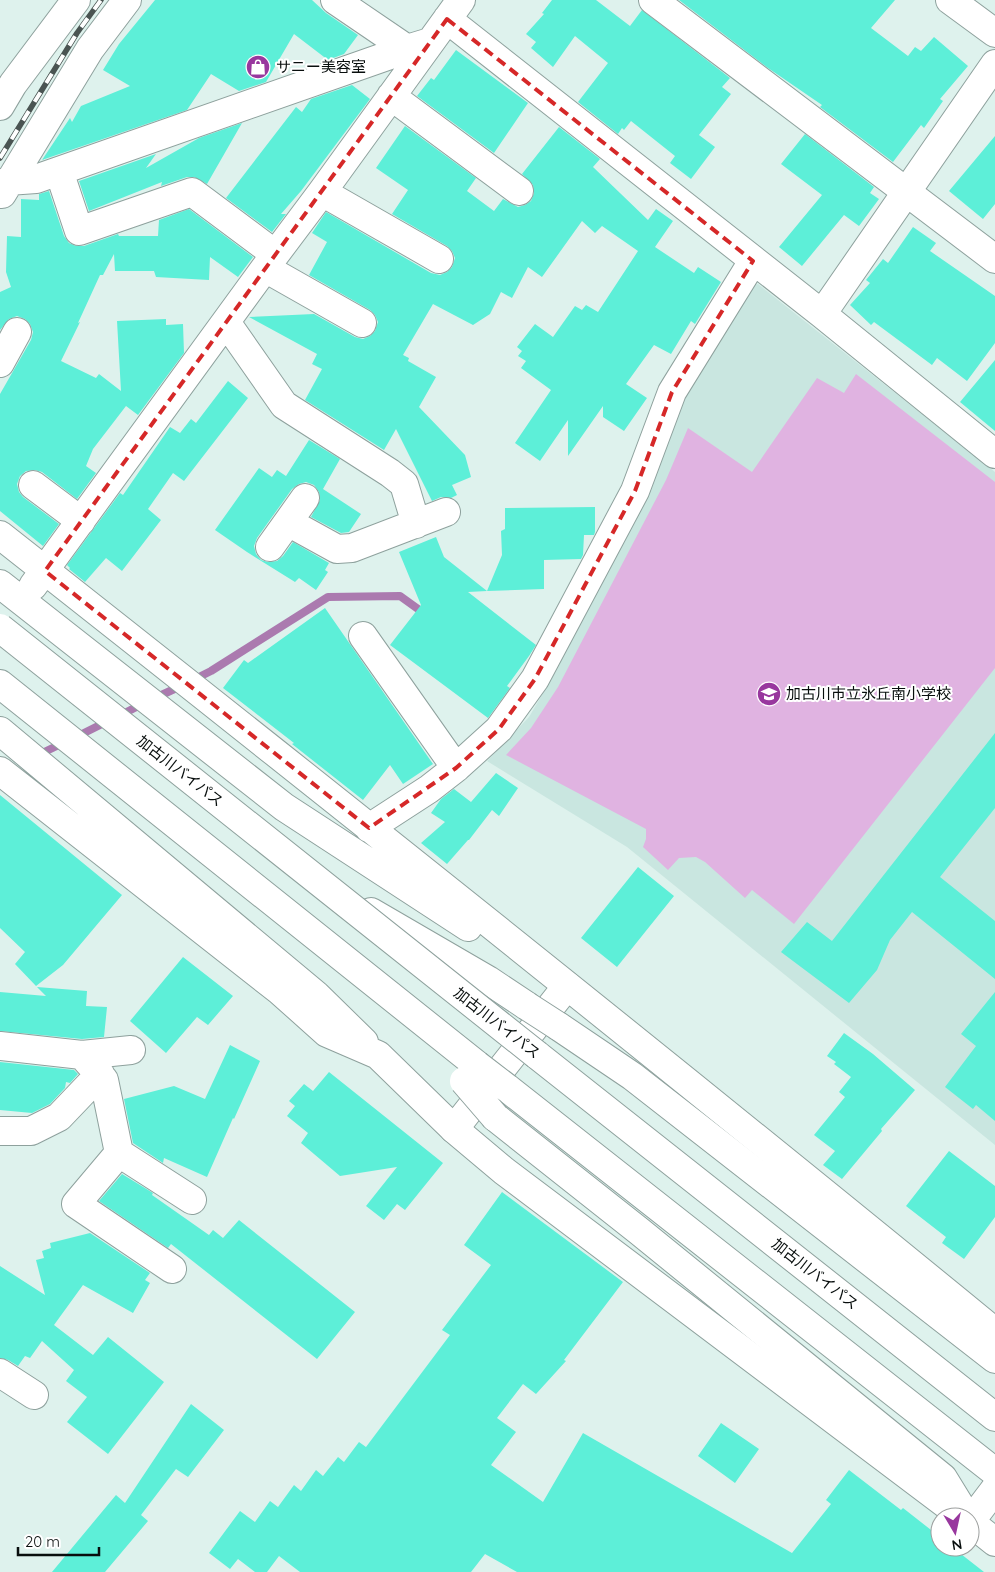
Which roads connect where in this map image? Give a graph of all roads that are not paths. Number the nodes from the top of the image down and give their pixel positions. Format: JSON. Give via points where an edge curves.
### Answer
{"nodes":[{"id":1,"x":76,"y":0,"type":"edge"},
{"id":2,"x":127,"y":0,"type":"edge"},
{"id":3,"x":335,"y":0,"type":"edge"},
{"id":4,"x":653,"y":0,"type":"edge"},
{"id":5,"x":950,"y":0,"type":"edge"},
{"id":6,"x":454,"y":9,"type":"edge"},
{"id":7,"x":995,"y":33,"type":"edge"},
{"id":8,"x":418,"y":45,"type":"junction"},
{"id":9,"x":995,"y":64,"type":"edge"},
{"id":10,"x":391,"y":96,"type":"junction"},
{"id":11,"x":0,"y":106,"type":"edge"},
{"id":12,"x":59,"y":171,"type":"junction"},
{"id":13,"x":3,"y":187,"type":"edge"},
{"id":14,"x":519,"y":191,"type":"dead end"},
{"id":15,"x":322,"y":192,"type":"junction"},
{"id":16,"x":906,"y":193,"type":"junction"},
{"id":17,"x":439,"y":259,"type":"dead end"},
{"id":18,"x":995,"y":259,"type":"edge"},
{"id":19,"x":753,"y":260,"type":"junction"},
{"id":20,"x":270,"y":261,"type":"junction"},
{"id":21,"x":822,"y":314,"type":"junction"},
{"id":22,"x":226,"y":322,"type":"junction"},
{"id":23,"x":362,"y":323,"type":"dead end"},
{"id":24,"x":17,"y":332,"type":"dead end"},
{"id":25,"x":1,"y":359,"type":"edge"},
{"id":26,"x":995,"y":454,"type":"edge"},
{"id":27,"x":34,"y":485,"type":"dead end"},
{"id":28,"x":304,"y":498,"type":"dead end"},
{"id":29,"x":446,"y":512,"type":"dead end"},
{"id":30,"x":81,"y":521,"type":"junction"},
{"id":31,"x":288,"y":522,"type":"junction"},
{"id":32,"x":416,"y":524,"type":"junction"},
{"id":33,"x":0,"y":535,"type":"edge"},
{"id":34,"x":270,"y":547,"type":"dead end"},
{"id":35,"x":39,"y":578,"type":"junction"},
{"id":36,"x":0,"y":584,"type":"edge"},
{"id":37,"x":0,"y":628,"type":"edge"},
{"id":38,"x":363,"y":636,"type":"dead end"},
{"id":39,"x":0,"y":684,"type":"edge"},
{"id":40,"x":0,"y":731,"type":"edge"},
{"id":41,"x":456,"y":768,"type":"junction"},
{"id":42,"x":6,"y":776,"type":"edge"},
{"id":43,"x":369,"y":828,"type":"junction"},
{"id":44,"x":322,"y":884,"type":"junction"},
{"id":45,"x":534,"y":959,"type":"junction"},
{"id":46,"x":567,"y":986,"type":"junction"},
{"id":47,"x":388,"y":995,"type":"junction"},
{"id":48,"x":0,"y":1046,"type":"edge"},
{"id":49,"x":131,"y":1050,"type":"dead end"},
{"id":50,"x":82,"y":1054,"type":"junction"},
{"id":51,"x":378,"y":1055,"type":"junction"},
{"id":52,"x":100,"y":1074,"type":"junction"},
{"id":53,"x":454,"y":1129,"type":"junction"},
{"id":54,"x":0,"y":1131,"type":"edge"},
{"id":55,"x":119,"y":1153,"type":"junction"},
{"id":56,"x":192,"y":1200,"type":"dead end"},
{"id":57,"x":172,"y":1269,"type":"dead end"},
{"id":58,"x":995,"y":1332,"type":"edge"},
{"id":59,"x":995,"y":1359,"type":"edge"},
{"id":60,"x":0,"y":1373,"type":"edge"},
{"id":61,"x":34,"y":1395,"type":"dead end"},
{"id":62,"x":995,"y":1417,"type":"edge"},
{"id":63,"x":985,"y":1465,"type":"edge"},
{"id":64,"x":995,"y":1489,"type":"edge"},
{"id":65,"x":952,"y":1507,"type":"edge"},
{"id":66,"x":959,"y":1507,"type":"edge"},
{"id":67,"x":980,"y":1509,"type":"edge"},
{"id":68,"x":980,"y":1530,"type":"edge"},
{"id":69,"x":995,"y":1542,"type":"edge"}],
"edges":[{"from":1,"to":11,"type":"main road","via":[[12,84]]},
{"from":2,"to":13,"type":"main road","via":[[90,49]]},
{"from":3,"to":8,"type":"main road"},
{"from":4,"to":16,"type":"main road"},
{"from":5,"to":7,"type":"main road"},
{"from":6,"to":8,"type":"main road"},
{"from":6,"to":19,"type":"main road"},
{"from":8,"to":10,"type":"main road"},
{"from":8,"to":12,"type":"main road"},
{"from":9,"to":16,"type":"main road"},
{"from":10,"to":14,"type":"main road"},
{"from":10,"to":15,"type":"main road"},
{"from":12,"to":13,"type":"main road"},
{"from":12,"to":20,"type":"main road","via":[[79,231],[192,192]]},
{"from":15,"to":17,"type":"main road"},
{"from":15,"to":20,"type":"main road"},
{"from":16,"to":18,"type":"main road"},
{"from":16,"to":21,"type":"main road"},
{"from":19,"to":21,"type":"main road"},
{"from":19,"to":41,"type":"main road","via":[[672,392],[635,491],[528,689],[499,729]]},
{"from":20,"to":22,"type":"main road"},
{"from":20,"to":23,"type":"main road"},
{"from":21,"to":26,"type":"main road"},
{"from":22,"to":30,"type":"main road"},
{"from":22,"to":32,"type":"main road","via":[[284,405],[397,478]]},
{"from":24,"to":25,"type":"main road"},
{"from":27,"to":30,"type":"main road"},
{"from":28,"to":31,"type":"main road"},
{"from":29,"to":32,"type":"main road"},
{"from":30,"to":35,"type":"main road"},
{"from":31,"to":32,"type":"main road","via":[[337,548],[363,544]]},
{"from":31,"to":34,"type":"main road"},
{"from":33,"to":35,"type":"main road"},
{"from":35,"to":43,"type":"main road","via":[[188,683]]},
{"from":36,"to":45,"type":"main road","via":[[284,807],[483,937]]},
{"from":37,"to":44,"type":"main road","name":"加古川バイパス","bridge":true},
{"from":38,"to":41,"type":"main road"},
{"from":39,"to":47,"type":"main road"},
{"from":40,"to":51,"type":"main road","via":[[316,995]]},
{"from":41,"to":43,"type":"main road"},
{"from":42,"to":51,"type":"main road","via":[[280,991],[327,1033]]},
{"from":43,"to":45,"type":"main road"},
{"from":44,"to":59,"type":"main road","bridge":true,"via":[[488,980],[632,1076]]},
{"from":44,"to":62,"type":"main road","name":"加古川バイパス","bridge":true},
{"from":45,"to":46,"type":"main road"},
{"from":46,"to":53,"type":"main road"},
{"from":46,"to":58,"type":"main road"},
{"from":47,"to":63,"type":"main road","bridge":true},
{"from":47,"to":66,"type":"main road","bridge":true,"via":[[495,1117],[943,1478]]},
{"from":48,"to":50,"type":"main road"},
{"from":49,"to":50,"type":"main road"},
{"from":50,"to":52,"type":"main road"},
{"from":51,"to":53,"type":"main road"},
{"from":52,"to":54,"type":"main road","via":[[59,1117],[31,1131]]},
{"from":52,"to":55,"type":"main road"},
{"from":53,"to":65,"type":"main road","via":[[504,1171]]},
{"from":55,"to":56,"type":"main road"},
{"from":55,"to":57,"type":"main road","via":[[76,1204]]},
{"from":60,"to":61,"type":"main road"},
{"from":64,"to":67,"type":"main road"},
{"from":68,"to":69,"type":"main road"}]}
